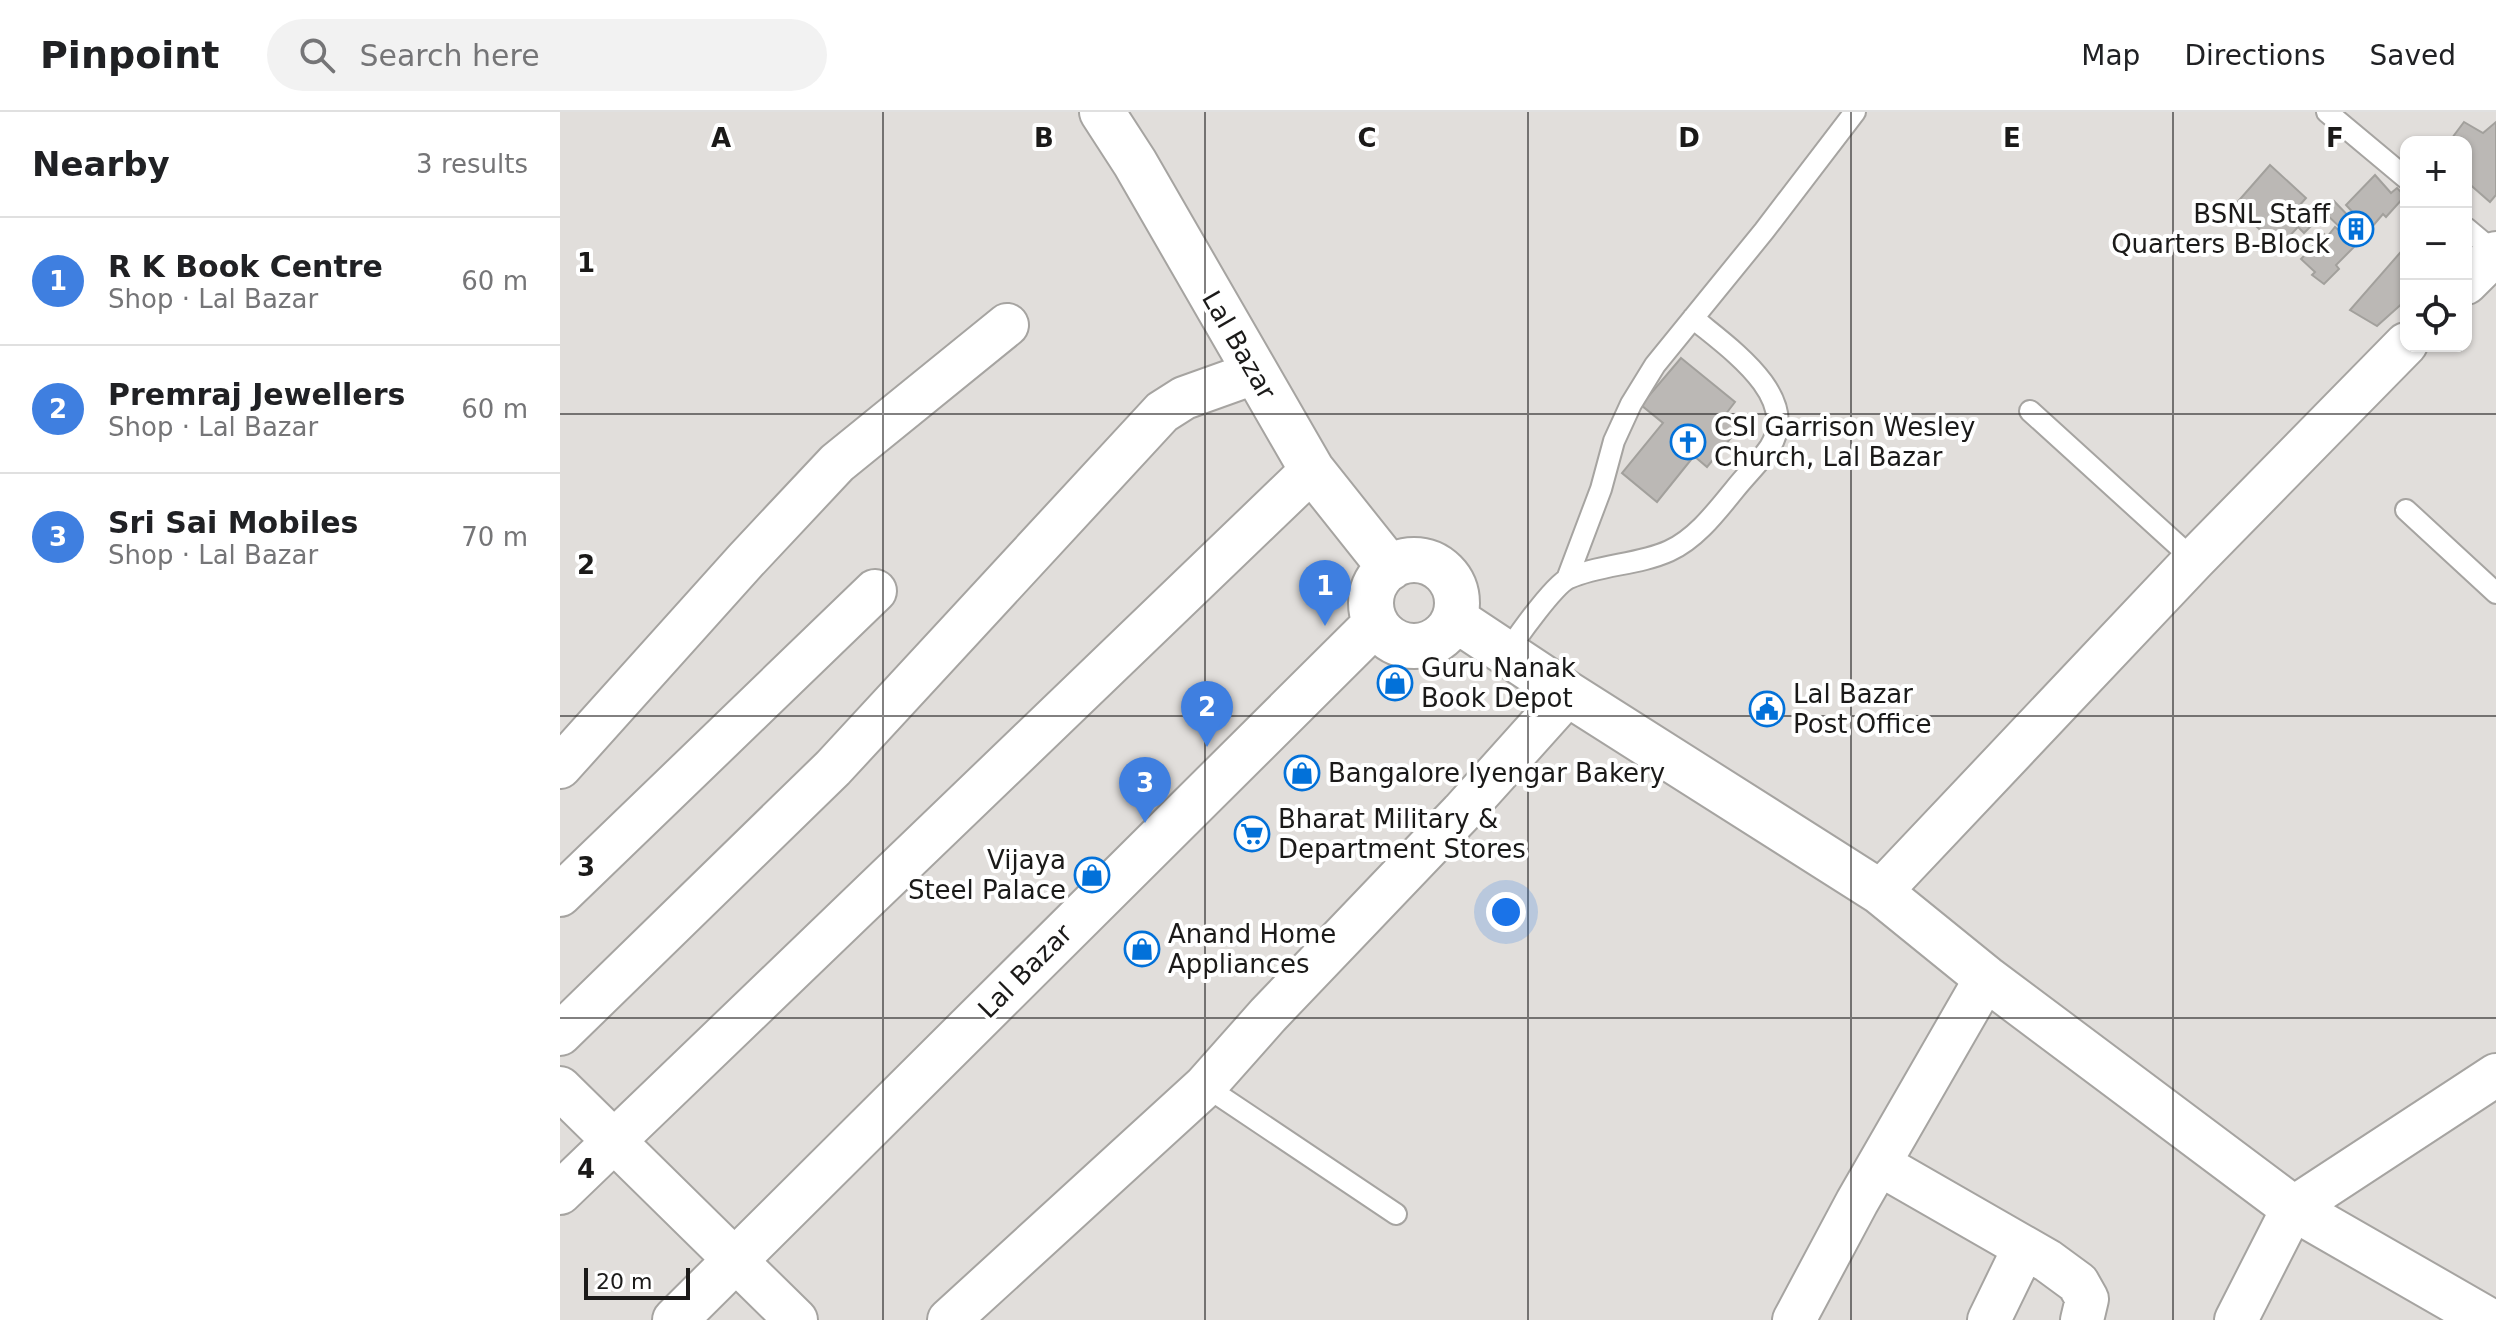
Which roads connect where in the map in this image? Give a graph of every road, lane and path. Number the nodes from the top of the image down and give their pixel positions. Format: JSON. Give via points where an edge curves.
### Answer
{"nodes":[{"id":1,"x":1102,"y":112,"type":"edge"},
{"id":2,"x":1855,"y":112,"type":"edge"},
{"id":3,"x":2327,"y":112,"type":"edge"},
{"id":4,"x":2400,"y":173,"type":"edge"},
{"id":5,"x":2472,"y":233,"type":"edge"},
{"id":6,"x":2496,"y":253,"type":"edge"},
{"id":7,"x":2469,"y":280,"type":"edge"},
{"id":8,"x":1693,"y":318,"type":"junction"},
{"id":9,"x":1007,"y":325,"type":"dead end"},
{"id":10,"x":2400,"y":350,"type":"edge"},
{"id":11,"x":1254,"y":373,"type":"junction"},
{"id":12,"x":2030,"y":411,"type":"dead end"},
{"id":13,"x":1312,"y":470,"type":"junction"},
{"id":14,"x":2406,"y":510,"type":"dead end"},
{"id":15,"x":2194,"y":560,"type":"junction"},
{"id":16,"x":1390,"y":568,"type":"junction"},
{"id":17,"x":1567,"y":579,"type":"junction"},
{"id":18,"x":875,"y":591,"type":"dead end"},
{"id":19,"x":2496,"y":593,"type":"edge"},
{"id":20,"x":1455,"y":619,"type":"junction"},
{"id":21,"x":1376,"y":623,"type":"junction"},
{"id":22,"x":1507,"y":652,"type":"junction"},
{"id":23,"x":1568,"y":694,"type":"junction"},
{"id":24,"x":560,"y":767,"type":"edge"},
{"id":25,"x":1880,"y":892,"type":"junction"},
{"id":26,"x":560,"y":895,"type":"edge"},
{"id":27,"x":1986,"y":978,"type":"junction"},
{"id":28,"x":560,"y":1034,"type":"edge"},
{"id":29,"x":2496,"y":1075,"type":"edge"},
{"id":30,"x":1205,"y":1086,"type":"junction"},
{"id":31,"x":560,"y":1088,"type":"edge"},
{"id":32,"x":613,"y":1141,"type":"junction"},
{"id":33,"x":1879,"y":1164,"type":"junction"},
{"id":34,"x":560,"y":1193,"type":"edge"},
{"id":35,"x":2293,"y":1208,"type":"junction"},
{"id":36,"x":1396,"y":1214,"type":"dead end"},
{"id":37,"x":2024,"y":1248,"type":"junction"},
{"id":38,"x":735,"y":1259,"type":"junction"},
{"id":39,"x":675,"y":1320,"type":"edge"},
{"id":40,"x":796,"y":1320,"type":"edge"},
{"id":41,"x":949,"y":1320,"type":"edge"},
{"id":42,"x":1794,"y":1320,"type":"edge"},
{"id":43,"x":1989,"y":1320,"type":"edge"},
{"id":44,"x":2082,"y":1320,"type":"edge"},
{"id":45,"x":2236,"y":1320,"type":"edge"},
{"id":46,"x":2488,"y":1320,"type":"edge"}],
"edges":[{"from":1,"to":11,"type":"main road","name":"Lal Bazar"},
{"from":2,"to":8,"type":"lane"},
{"from":3,"to":4,"type":"lane"},
{"from":5,"to":6,"type":"lane"},
{"from":6,"to":7,"type":"street"},
{"from":8,"to":17,"type":"lane","via":[[1631,404]]},
{"from":8,"to":17,"type":"lane","via":[[1749,366],[1769,391],[1778,428],[1771,445],[1702,528],[1670,551]]},
{"from":9,"to":24,"type":"street","via":[[837,463]]},
{"from":10,"to":15,"type":"street"},
{"from":11,"to":13,"type":"main road","name":"Lal Bazar"},
{"from":11,"to":28,"type":"street","via":[[1184,398],[1162,412],[833,768]]},
{"from":12,"to":15,"type":"lane"},
{"from":13,"to":16,"type":"main road","name":"Lal Bazar"},
{"from":13,"to":32,"type":"street"},
{"from":14,"to":19,"type":"lane"},
{"from":15,"to":25,"type":"street"},
{"from":16,"to":20,"type":"main road","via":[[1425,561],[1445,573],[1457,595]]},
{"from":16,"to":21,"type":"main road","via":[[1374,587]]},
{"from":17,"to":22,"type":"lane"},
{"from":18,"to":26,"type":"street"},
{"from":20,"to":21,"type":"main road","via":[[1439,638],[1416,646],[1393,640]]},
{"from":20,"to":22,"type":"main road"},
{"from":21,"to":38,"type":"main road","name":"Lal Bazar"},
{"from":22,"to":23,"type":"main road"},
{"from":23,"to":25,"type":"main road"},
{"from":23,"to":30,"type":"street"},
{"from":25,"to":27,"type":"main road"},
{"from":27,"to":33,"type":"street"},
{"from":27,"to":35,"type":"main road"},
{"from":29,"to":35,"type":"street"},
{"from":30,"to":36,"type":"lane"},
{"from":30,"to":41,"type":"street"},
{"from":31,"to":32,"type":"street"},
{"from":32,"to":34,"type":"street"},
{"from":32,"to":38,"type":"street"},
{"from":33,"to":37,"type":"street"},
{"from":33,"to":42,"type":"street"},
{"from":35,"to":45,"type":"street"},
{"from":35,"to":46,"type":"main road"},
{"from":37,"to":43,"type":"street"},
{"from":37,"to":44,"type":"street","via":[[2078,1283],[2087,1299]]},
{"from":38,"to":39,"type":"main road","name":"Lal Bazar"},
{"from":38,"to":40,"type":"street"}]}
